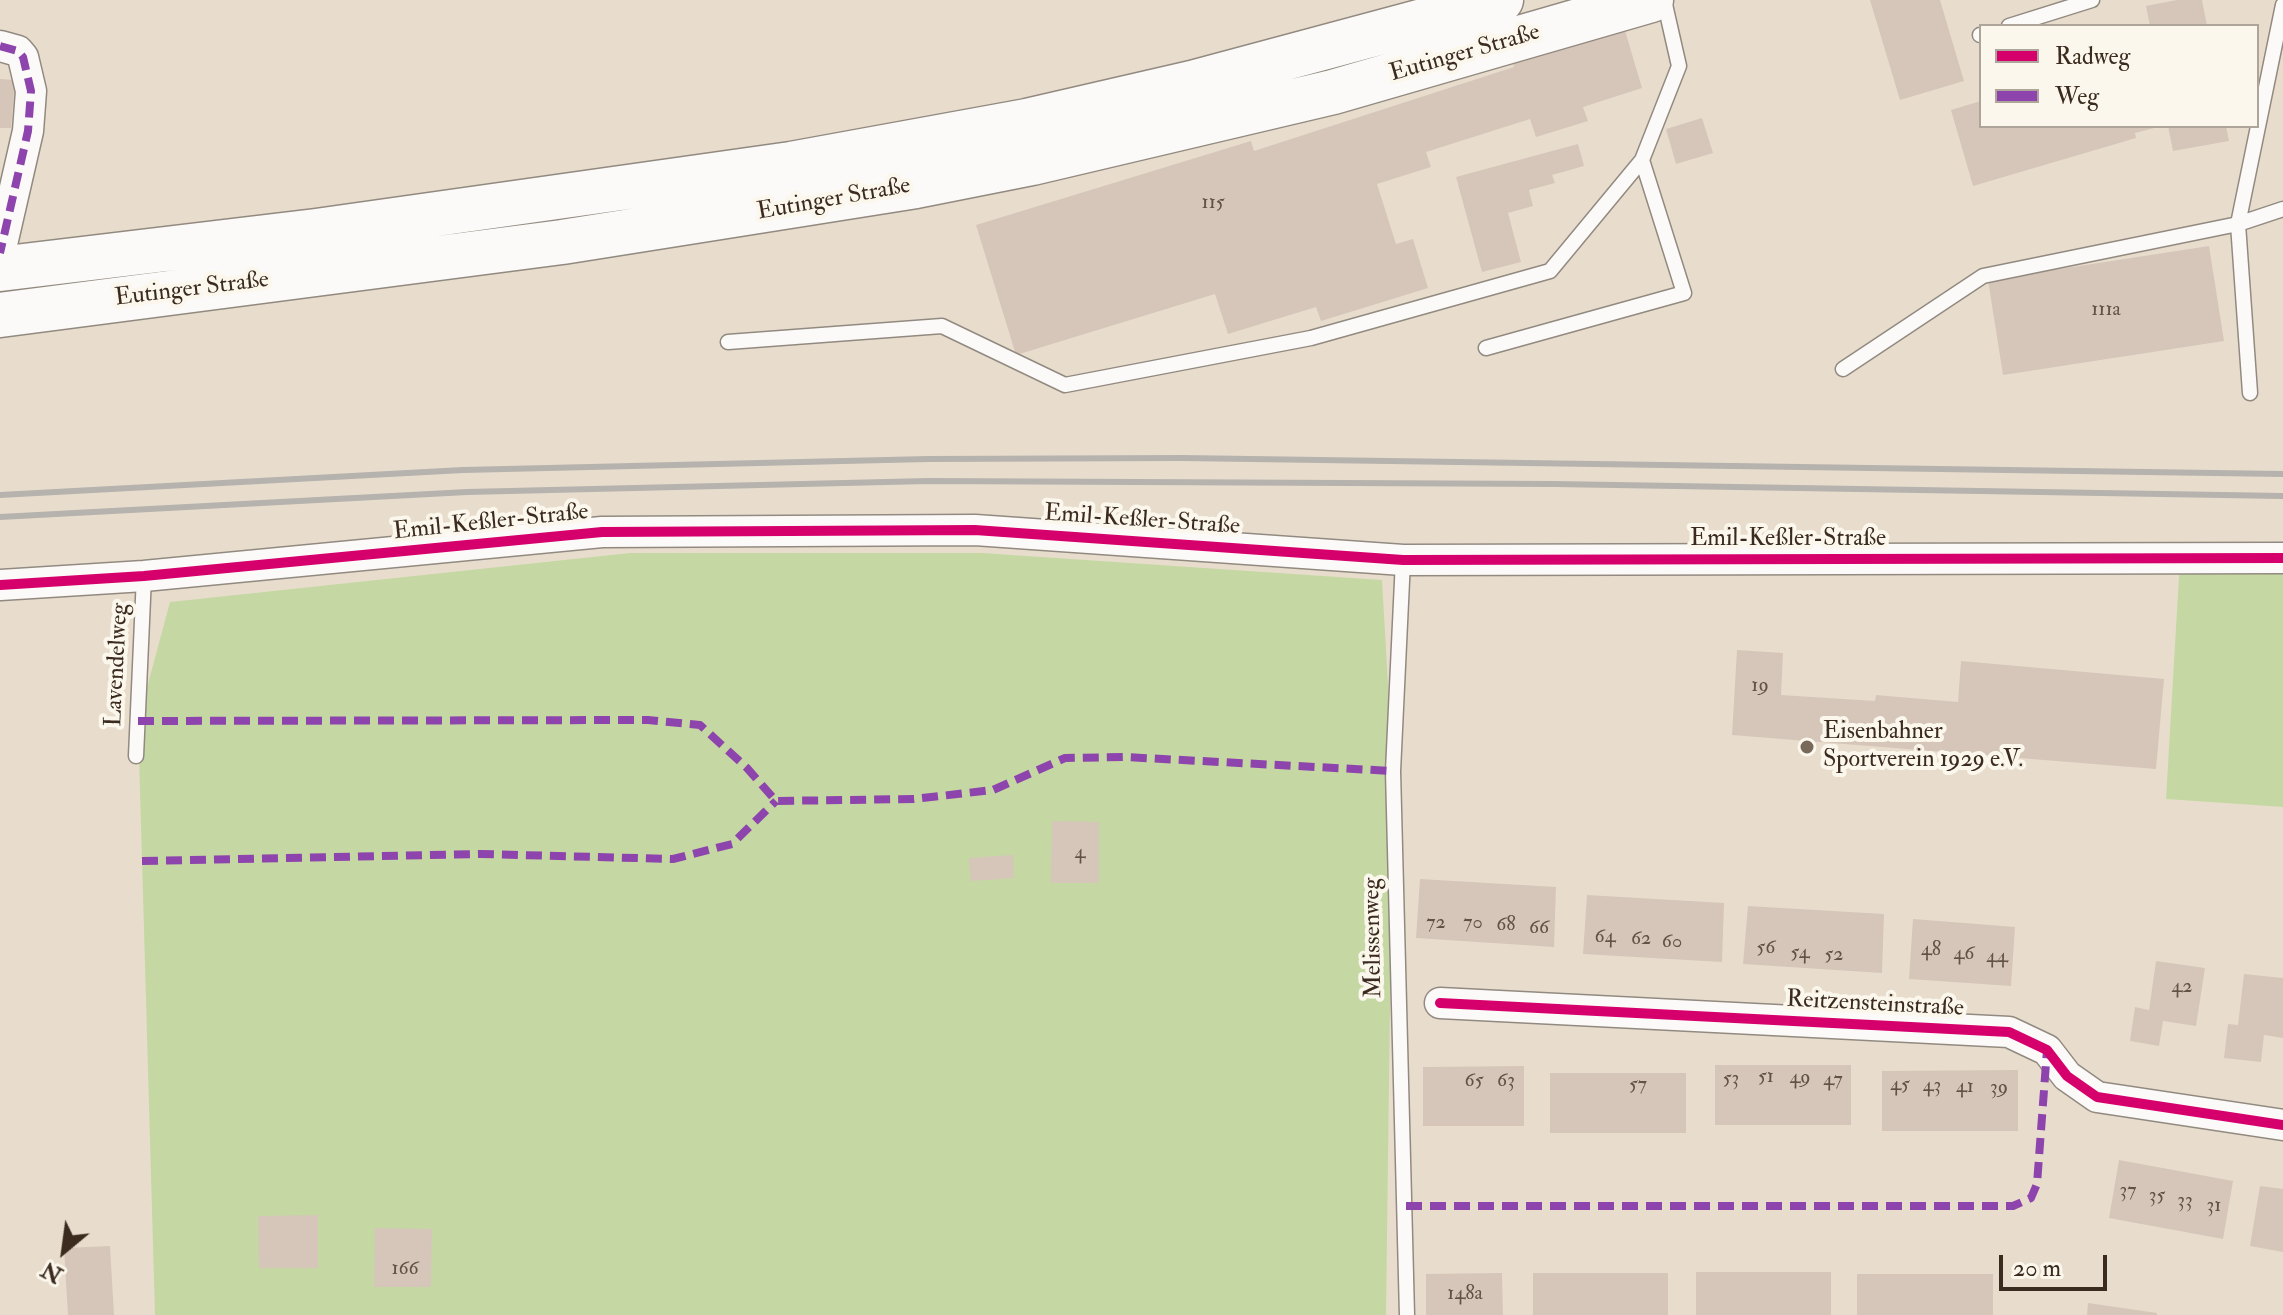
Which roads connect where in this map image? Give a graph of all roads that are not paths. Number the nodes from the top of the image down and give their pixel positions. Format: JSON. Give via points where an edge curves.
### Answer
{"nodes":[{"id":1,"x":1501,"y":0,"type":"edge"},
{"id":2,"x":1651,"y":0,"type":"edge"},
{"id":3,"x":1664,"y":0,"type":"edge"},
{"id":4,"x":2092,"y":0,"type":"edge"},
{"id":5,"x":2283,"y":5,"type":"edge"},
{"id":6,"x":2015,"y":24,"type":"edge"},
{"id":7,"x":0,"y":46,"type":"edge"},
{"id":8,"x":2259,"y":122,"type":"edge"},
{"id":9,"x":2258,"y":128,"type":"edge"},
{"id":10,"x":1642,"y":160,"type":"junction"},
{"id":11,"x":2283,"y":209,"type":"edge"},
{"id":12,"x":2238,"y":224,"type":"junction"},
{"id":13,"x":0,"y":253,"type":"edge"},
{"id":14,"x":0,"y":269,"type":"edge"},
{"id":15,"x":0,"y":315,"type":"edge"},
{"id":16,"x":728,"y":342,"type":"dead end"},
{"id":17,"x":1486,"y":348,"type":"dead end"},
{"id":18,"x":1843,"y":369,"type":"dead end"},
{"id":19,"x":2250,"y":393,"type":"dead end"},
{"id":20,"x":2283,"y":558,"type":"edge"},
{"id":21,"x":1403,"y":560,"type":"junction"},
{"id":22,"x":144,"y":576,"type":"junction"},
{"id":23,"x":0,"y":585,"type":"edge"},
{"id":24,"x":136,"y":756,"type":"dead end"},
{"id":25,"x":1440,"y":1003,"type":"dead end"},
{"id":26,"x":2283,"y":1125,"type":"edge"},
{"id":27,"x":1407,"y":1315,"type":"edge"}],
"edges":[{"from":1,"to":14,"type":"main road","name":"Eutinger Straße","via":[[1385,22],[1027,121],[791,164]]},
{"from":2,"to":15,"type":"main road","name":"Eutinger Straße","via":[[1333,92],[916,186],[562,242]]},
{"from":3,"to":10,"type":"lane","via":[[1679,66]]},
{"from":4,"to":6,"type":"lane"},
{"from":5,"to":8,"type":"lane"},
{"from":7,"to":13,"type":"street","via":[[23,57],[31,91],[28,131]]},
{"from":9,"to":12,"type":"lane"},
{"from":10,"to":16,"type":"lane","via":[[1550,271],[1311,338],[1065,385],[942,326]]},
{"from":10,"to":17,"type":"lane","via":[[1684,293]]},
{"from":11,"to":12,"type":"lane"},
{"from":12,"to":18,"type":"lane","via":[[1983,276]]},
{"from":12,"to":19,"type":"lane"},
{"from":20,"to":21,"type":"street","name":"Emil-Keßler-Straße","via":[[1597,568]]},
{"from":21,"to":22,"type":"street","name":"Emil-Keßler-Straße","via":[[975,530],[602,532]]},
{"from":21,"to":27,"type":"lane","name":"Melissenweg","via":[[1393,771]]},
{"from":22,"to":23,"type":"street","name":"Emil-Keßler-Straße"},
{"from":22,"to":24,"type":"lane","name":"Lavendelweg"},
{"from":25,"to":26,"type":"street","name":"Reitzensteinstraße","via":[[2009,1032],[2047,1050],[2067,1076],[2097,1097]]}]}
